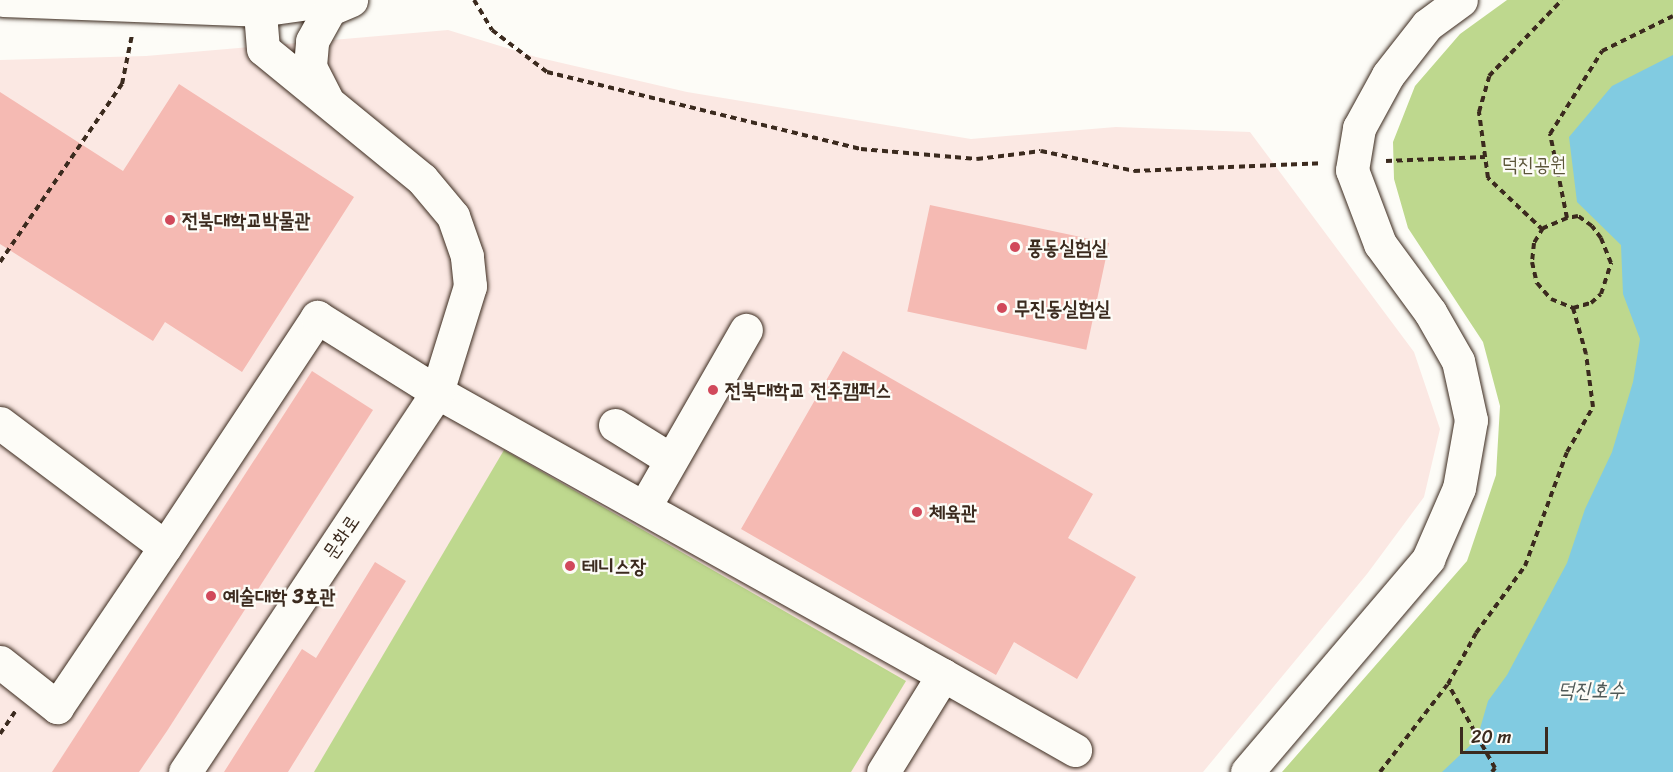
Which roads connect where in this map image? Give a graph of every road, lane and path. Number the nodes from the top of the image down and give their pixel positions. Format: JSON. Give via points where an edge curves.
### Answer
{"nodes":[{"id":1,"x":3,"y":0,"type":"edge"},
{"id":2,"x":330,"y":0,"type":"edge"},
{"id":3,"x":351,"y":0,"type":"edge"},
{"id":4,"x":474,"y":0,"type":"edge"},
{"id":5,"x":1461,"y":0,"type":"edge"},
{"id":6,"x":1562,"y":0,"type":"edge"},
{"id":7,"x":259,"y":5,"type":"edge"},
{"id":8,"x":1673,"y":15,"type":"edge"},
{"id":9,"x":133,"y":28,"type":"dead end"},
{"id":10,"x":327,"y":100,"type":"junction"},
{"id":11,"x":1485,"y":157,"type":"junction"},
{"id":12,"x":1386,"y":161,"type":"dead end"},
{"id":13,"x":1328,"y":163,"type":"dead end"},
{"id":14,"x":1567,"y":218,"type":"junction"},
{"id":15,"x":1544,"y":231,"type":"junction"},
{"id":16,"x":0,"y":262,"type":"edge"},
{"id":17,"x":1573,"y":308,"type":"junction"},
{"id":18,"x":746,"y":330,"type":"dead end"},
{"id":19,"x":437,"y":392,"type":"junction"},
{"id":20,"x":0,"y":423,"type":"edge"},
{"id":21,"x":615,"y":425,"type":"dead end"},
{"id":22,"x":670,"y":459,"type":"junction"},
{"id":23,"x":645,"y":507,"type":"junction"},
{"id":24,"x":165,"y":548,"type":"junction"},
{"id":25,"x":0,"y":662,"type":"edge"},
{"id":26,"x":942,"y":675,"type":"junction"},
{"id":27,"x":1448,"y":684,"type":"junction"},
{"id":28,"x":1075,"y":750,"type":"dead end"},
{"id":29,"x":185,"y":772,"type":"edge"},
{"id":30,"x":883,"y":772,"type":"edge"},
{"id":31,"x":1246,"y":772,"type":"edge"},
{"id":32,"x":1380,"y":772,"type":"edge"},
{"id":33,"x":1492,"y":772,"type":"edge"}],
"edges":[{"from":1,"to":7,"type":"street"},
{"from":2,"to":7,"type":"street"},
{"from":3,"to":10,"type":"street","via":[[330,9],[312,41],[310,66]]},
{"from":4,"to":13,"type":"path","via":[[492,30],[547,72],[861,149],[977,159],[1041,151],[1134,171]]},
{"from":5,"to":31,"type":"street","via":[[1427,25],[1388,75],[1359,128],[1352,170],[1380,244],[1430,312],[1458,361],[1471,420],[1459,488],[1428,559]]},
{"from":6,"to":11,"type":"path","via":[[1489,76],[1479,112]]},
{"from":7,"to":10,"type":"street","name":"문화로","via":[[263,49]]},
{"from":8,"to":14,"type":"path","via":[[1602,51],[1550,134]]},
{"from":9,"to":16,"type":"path","via":[[122,84]]},
{"from":10,"to":19,"type":"street","name":"문화로","via":[[422,179],[453,216],[467,256],[470,286]]},
{"from":11,"to":12,"type":"path"},
{"from":11,"to":15,"type":"path","via":[[1488,178]]},
{"from":14,"to":15,"type":"path"},
{"from":14,"to":17,"type":"path","via":[[1578,216],[1592,226],[1611,263],[1601,294],[1591,303]]},
{"from":15,"to":17,"type":"path","via":[[1534,243],[1532,262],[1537,283],[1551,299]]},
{"from":17,"to":27,"type":"path","via":[[1586,354],[1593,407],[1567,452],[1525,566],[1476,633]]},
{"from":18,"to":22,"type":"street"},
{"from":19,"to":23,"type":"street"},
{"from":19,"to":24,"type":"street","via":[[317,317]]},
{"from":19,"to":29,"type":"street","name":"문화로"},
{"from":20,"to":24,"type":"street"},
{"from":21,"to":22,"type":"street"},
{"from":22,"to":23,"type":"street"},
{"from":23,"to":26,"type":"street"},
{"from":24,"to":25,"type":"street","via":[[57,708]]},
{"from":26,"to":28,"type":"street"},
{"from":26,"to":30,"type":"street"},
{"from":27,"to":32,"type":"path"},
{"from":27,"to":33,"type":"path","via":[[1495,768]]}]}
